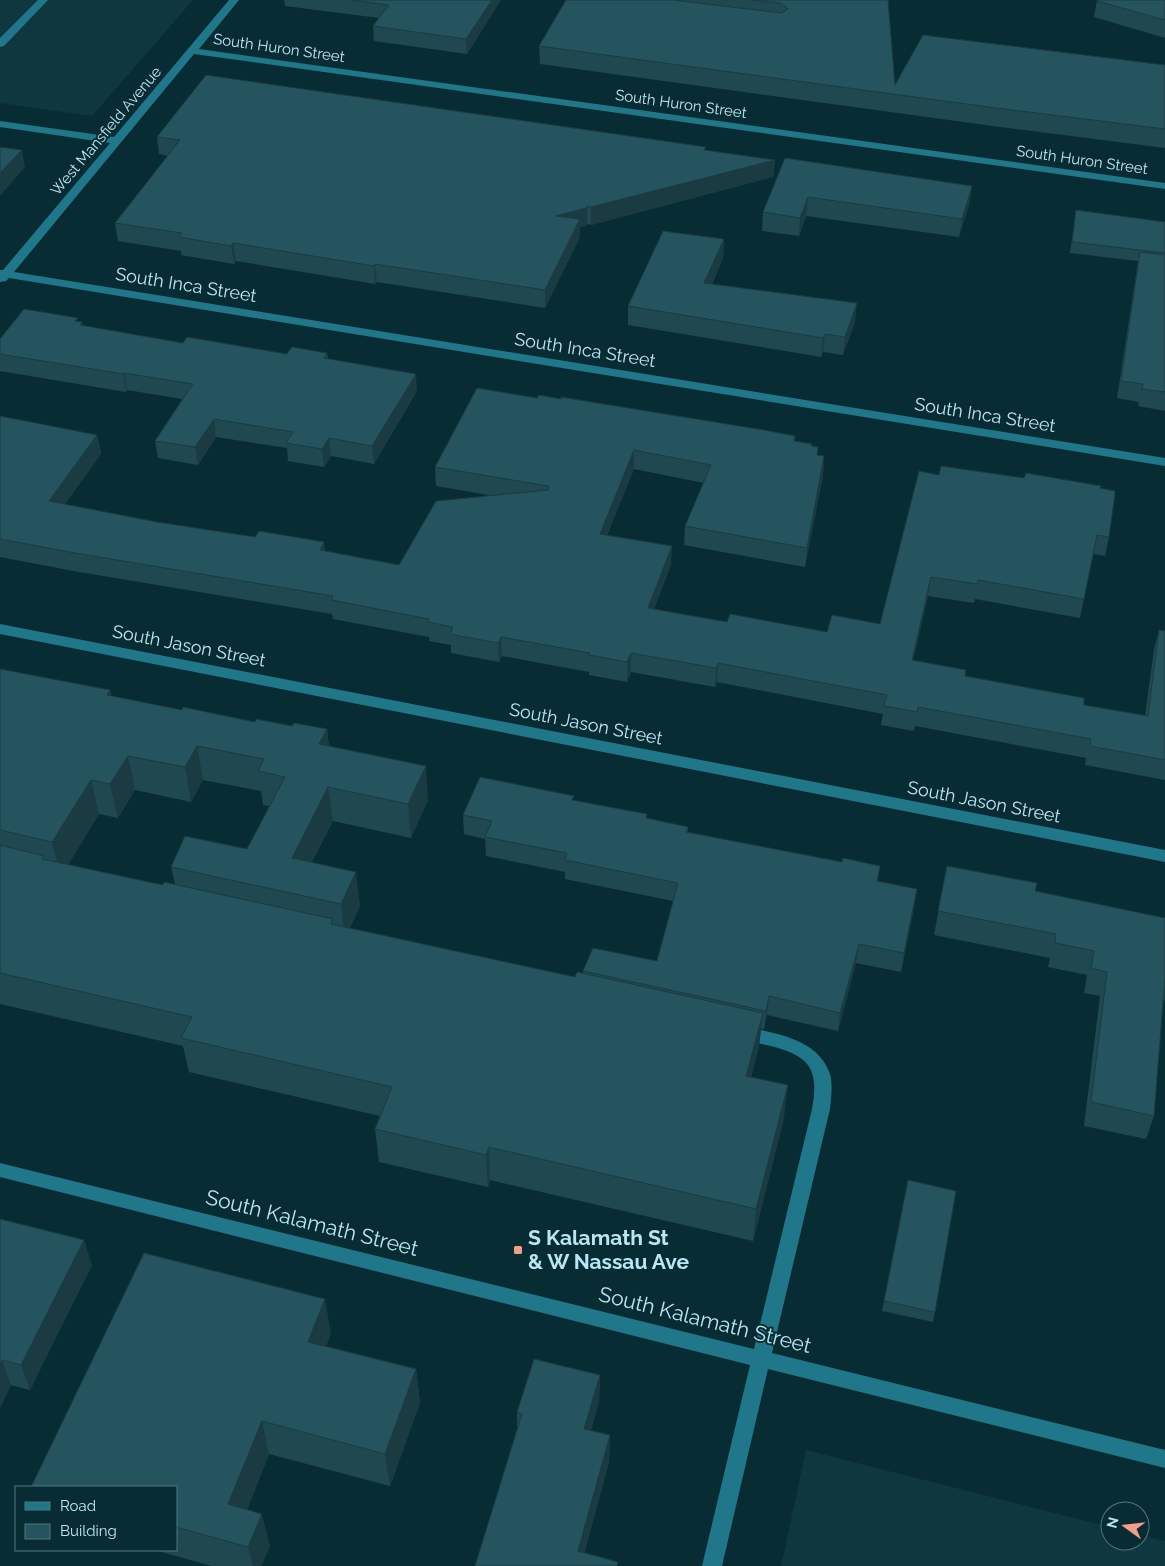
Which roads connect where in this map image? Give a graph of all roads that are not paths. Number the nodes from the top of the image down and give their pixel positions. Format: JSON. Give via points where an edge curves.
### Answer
{"nodes":[{"id":1,"x":43,"y":0,"type":"edge"},
{"id":2,"x":234,"y":0,"type":"edge"},
{"id":3,"x":0,"y":44,"type":"edge"},
{"id":4,"x":192,"y":51,"type":"junction"},
{"id":5,"x":0,"y":124,"type":"edge"},
{"id":6,"x":118,"y":141,"type":"junction"},
{"id":7,"x":1165,"y":186,"type":"edge"},
{"id":8,"x":2,"y":276,"type":"edge"},
{"id":9,"x":1165,"y":462,"type":"edge"},
{"id":10,"x":0,"y":629,"type":"edge"},
{"id":11,"x":1165,"y":856,"type":"edge"},
{"id":12,"x":729,"y":1030,"type":"edge"},
{"id":13,"x":0,"y":1170,"type":"edge"},
{"id":14,"x":762,"y":1359,"type":"junction"},
{"id":15,"x":1165,"y":1459,"type":"edge"},
{"id":16,"x":712,"y":1566,"type":"edge"}],
"edges":[{"from":1,"to":3,"type":"street"},
{"from":2,"to":4,"type":"street","name":"West Mansfield Avenue"},
{"from":4,"to":6,"type":"street","name":"West Mansfield Avenue"},
{"from":4,"to":7,"type":"street","name":"South Huron Street"},
{"from":5,"to":6,"type":"street"},
{"from":6,"to":8,"type":"street","name":"West Mansfield Avenue"},
{"from":8,"to":9,"type":"street","name":"South Inca Street"},
{"from":10,"to":11,"type":"street","name":"South Jason Street"},
{"from":12,"to":14,"type":"street","via":[[799,1049],[814,1060],[821,1072],[823,1086],[821,1109]]},
{"from":13,"to":14,"type":"street","name":"South Kalamath Street"},
{"from":14,"to":15,"type":"street","name":"South Kalamath Street"},
{"from":14,"to":16,"type":"street"}]}
